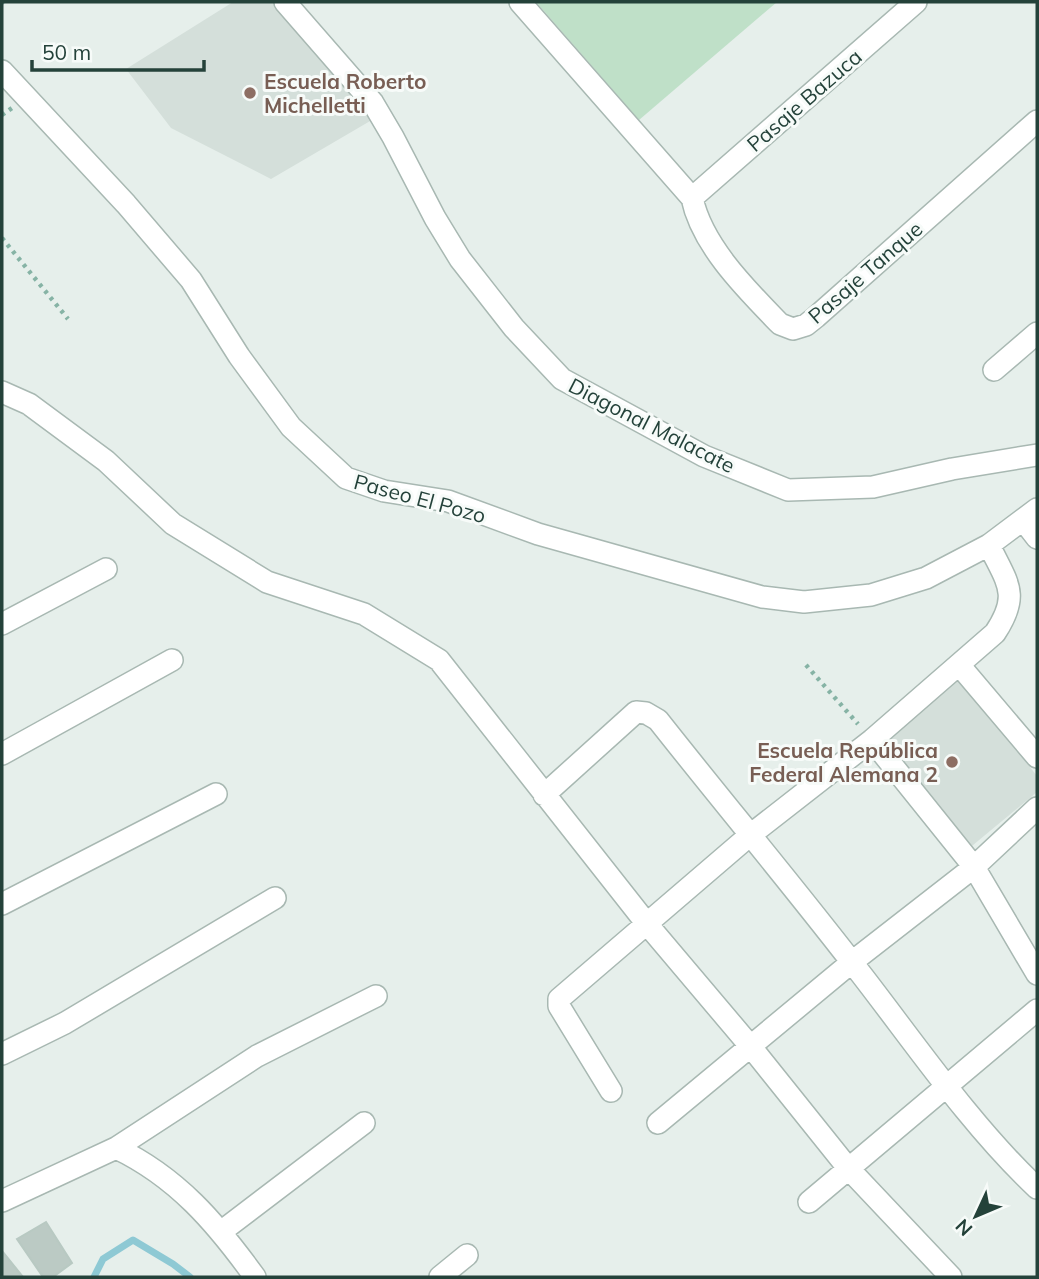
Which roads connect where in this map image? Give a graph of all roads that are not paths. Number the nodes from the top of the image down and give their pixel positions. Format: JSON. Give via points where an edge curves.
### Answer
{"nodes":[{"id":1,"x":285,"y":2,"type":"edge"},
{"id":2,"x":520,"y":2,"type":"edge"},
{"id":3,"x":916,"y":2,"type":"edge"},
{"id":4,"x":2,"y":71,"type":"edge"},
{"id":5,"x":1037,"y":121,"type":"edge"},
{"id":6,"x":692,"y":198,"type":"junction"},
{"id":7,"x":1037,"y":333,"type":"edge"},
{"id":8,"x":994,"y":370,"type":"dead end"},
{"id":9,"x":2,"y":392,"type":"edge"},
{"id":10,"x":1037,"y":455,"type":"edge"},
{"id":11,"x":1030,"y":515,"type":"edge"},
{"id":12,"x":1037,"y":538,"type":"edge"},
{"id":13,"x":989,"y":545,"type":"junction"},
{"id":14,"x":106,"y":569,"type":"dead end"},
{"id":15,"x":2,"y":624,"type":"edge"},
{"id":16,"x":172,"y":660,"type":"dead end"},
{"id":17,"x":960,"y":666,"type":"junction"},
{"id":18,"x":872,"y":740,"type":"junction"},
{"id":19,"x":2,"y":754,"type":"edge"},
{"id":20,"x":1037,"y":757,"type":"edge"},
{"id":21,"x":216,"y":794,"type":"dead end"},
{"id":22,"x":544,"y":795,"type":"junction"},
{"id":23,"x":1037,"y":808,"type":"edge"},
{"id":24,"x":749,"y":836,"type":"junction"},
{"id":25,"x":974,"y":867,"type":"junction"},
{"id":26,"x":275,"y":898,"type":"dead end"},
{"id":27,"x":2,"y":904,"type":"edge"},
{"id":28,"x":647,"y":924,"type":"junction"},
{"id":29,"x":852,"y":962,"type":"junction"},
{"id":30,"x":1037,"y":974,"type":"edge"},
{"id":31,"x":376,"y":996,"type":"dead end"},
{"id":32,"x":1037,"y":1010,"type":"edge"},
{"id":33,"x":751,"y":1047,"type":"junction"},
{"id":34,"x":2,"y":1054,"type":"edge"},
{"id":35,"x":948,"y":1086,"type":"junction"},
{"id":36,"x":611,"y":1091,"type":"dead end"},
{"id":37,"x":364,"y":1123,"type":"dead end"},
{"id":38,"x":658,"y":1123,"type":"dead end"},
{"id":39,"x":116,"y":1148,"type":"junction"},
{"id":40,"x":848,"y":1168,"type":"junction"},
{"id":41,"x":1037,"y":1188,"type":"edge"},
{"id":42,"x":2,"y":1201,"type":"edge"},
{"id":43,"x":809,"y":1202,"type":"dead end"},
{"id":44,"x":222,"y":1231,"type":"junction"},
{"id":45,"x":467,"y":1255,"type":"dead end"},
{"id":46,"x":255,"y":1277,"type":"edge"},
{"id":47,"x":440,"y":1277,"type":"edge"},
{"id":48,"x":951,"y":1277,"type":"edge"}],
"edges":[{"from":1,"to":10,"type":"street","name":"Diagonal Malacate","via":[[373,103],[460,259],[514,328],[562,379],[704,456],[788,490],[873,487]]},
{"from":2,"to":6,"type":"street","name":"Pasaje Tanque"},
{"from":3,"to":6,"type":"street","name":"Pasaje Bazuca"},
{"from":4,"to":13,"type":"street","name":"Paseo El Pozo","via":[[183,271],[291,426],[346,478],[384,491],[448,501],[538,534],[762,597],[794,601],[871,595],[926,578]]},
{"from":5,"to":6,"type":"street","name":"Pasaje Tanque","via":[[816,317],[793,329],[780,324],[714,248],[696,216]]},
{"from":7,"to":8,"type":"street"},
{"from":9,"to":22,"type":"street","via":[[29,404],[106,461],[173,524],[208,546],[267,582],[364,614],[439,660]]},
{"from":11,"to":12,"type":"street"},
{"from":11,"to":13,"type":"street","name":"Paseo El Pozo"},
{"from":13,"to":17,"type":"street","via":[[1011,592],[1006,617]]},
{"from":14,"to":15,"type":"street"},
{"from":16,"to":19,"type":"street"},
{"from":17,"to":18,"type":"street"},
{"from":17,"to":20,"type":"street"},
{"from":18,"to":24,"type":"street"},
{"from":18,"to":25,"type":"street"},
{"from":21,"to":27,"type":"street"},
{"from":22,"to":24,"type":"street","via":[[636,712],[646,713],[658,720]]},
{"from":22,"to":28,"type":"street"},
{"from":23,"to":25,"type":"street"},
{"from":24,"to":28,"type":"street"},
{"from":24,"to":29,"type":"street"},
{"from":25,"to":29,"type":"street"},
{"from":25,"to":30,"type":"street"},
{"from":26,"to":34,"type":"street","via":[[65,1023]]},
{"from":28,"to":33,"type":"street"},
{"from":28,"to":36,"type":"street","via":[[559,999]]},
{"from":29,"to":33,"type":"street"},
{"from":29,"to":35,"type":"street"},
{"from":31,"to":39,"type":"street","via":[[257,1056]]},
{"from":32,"to":35,"type":"street"},
{"from":33,"to":38,"type":"street"},
{"from":33,"to":40,"type":"street"},
{"from":35,"to":40,"type":"street"},
{"from":35,"to":41,"type":"street"},
{"from":37,"to":44,"type":"street"},
{"from":39,"to":42,"type":"street"},
{"from":39,"to":44,"type":"street","via":[[171,1180]]},
{"from":40,"to":43,"type":"street"},
{"from":40,"to":48,"type":"street"},
{"from":44,"to":46,"type":"street"},
{"from":45,"to":47,"type":"street"}]}
